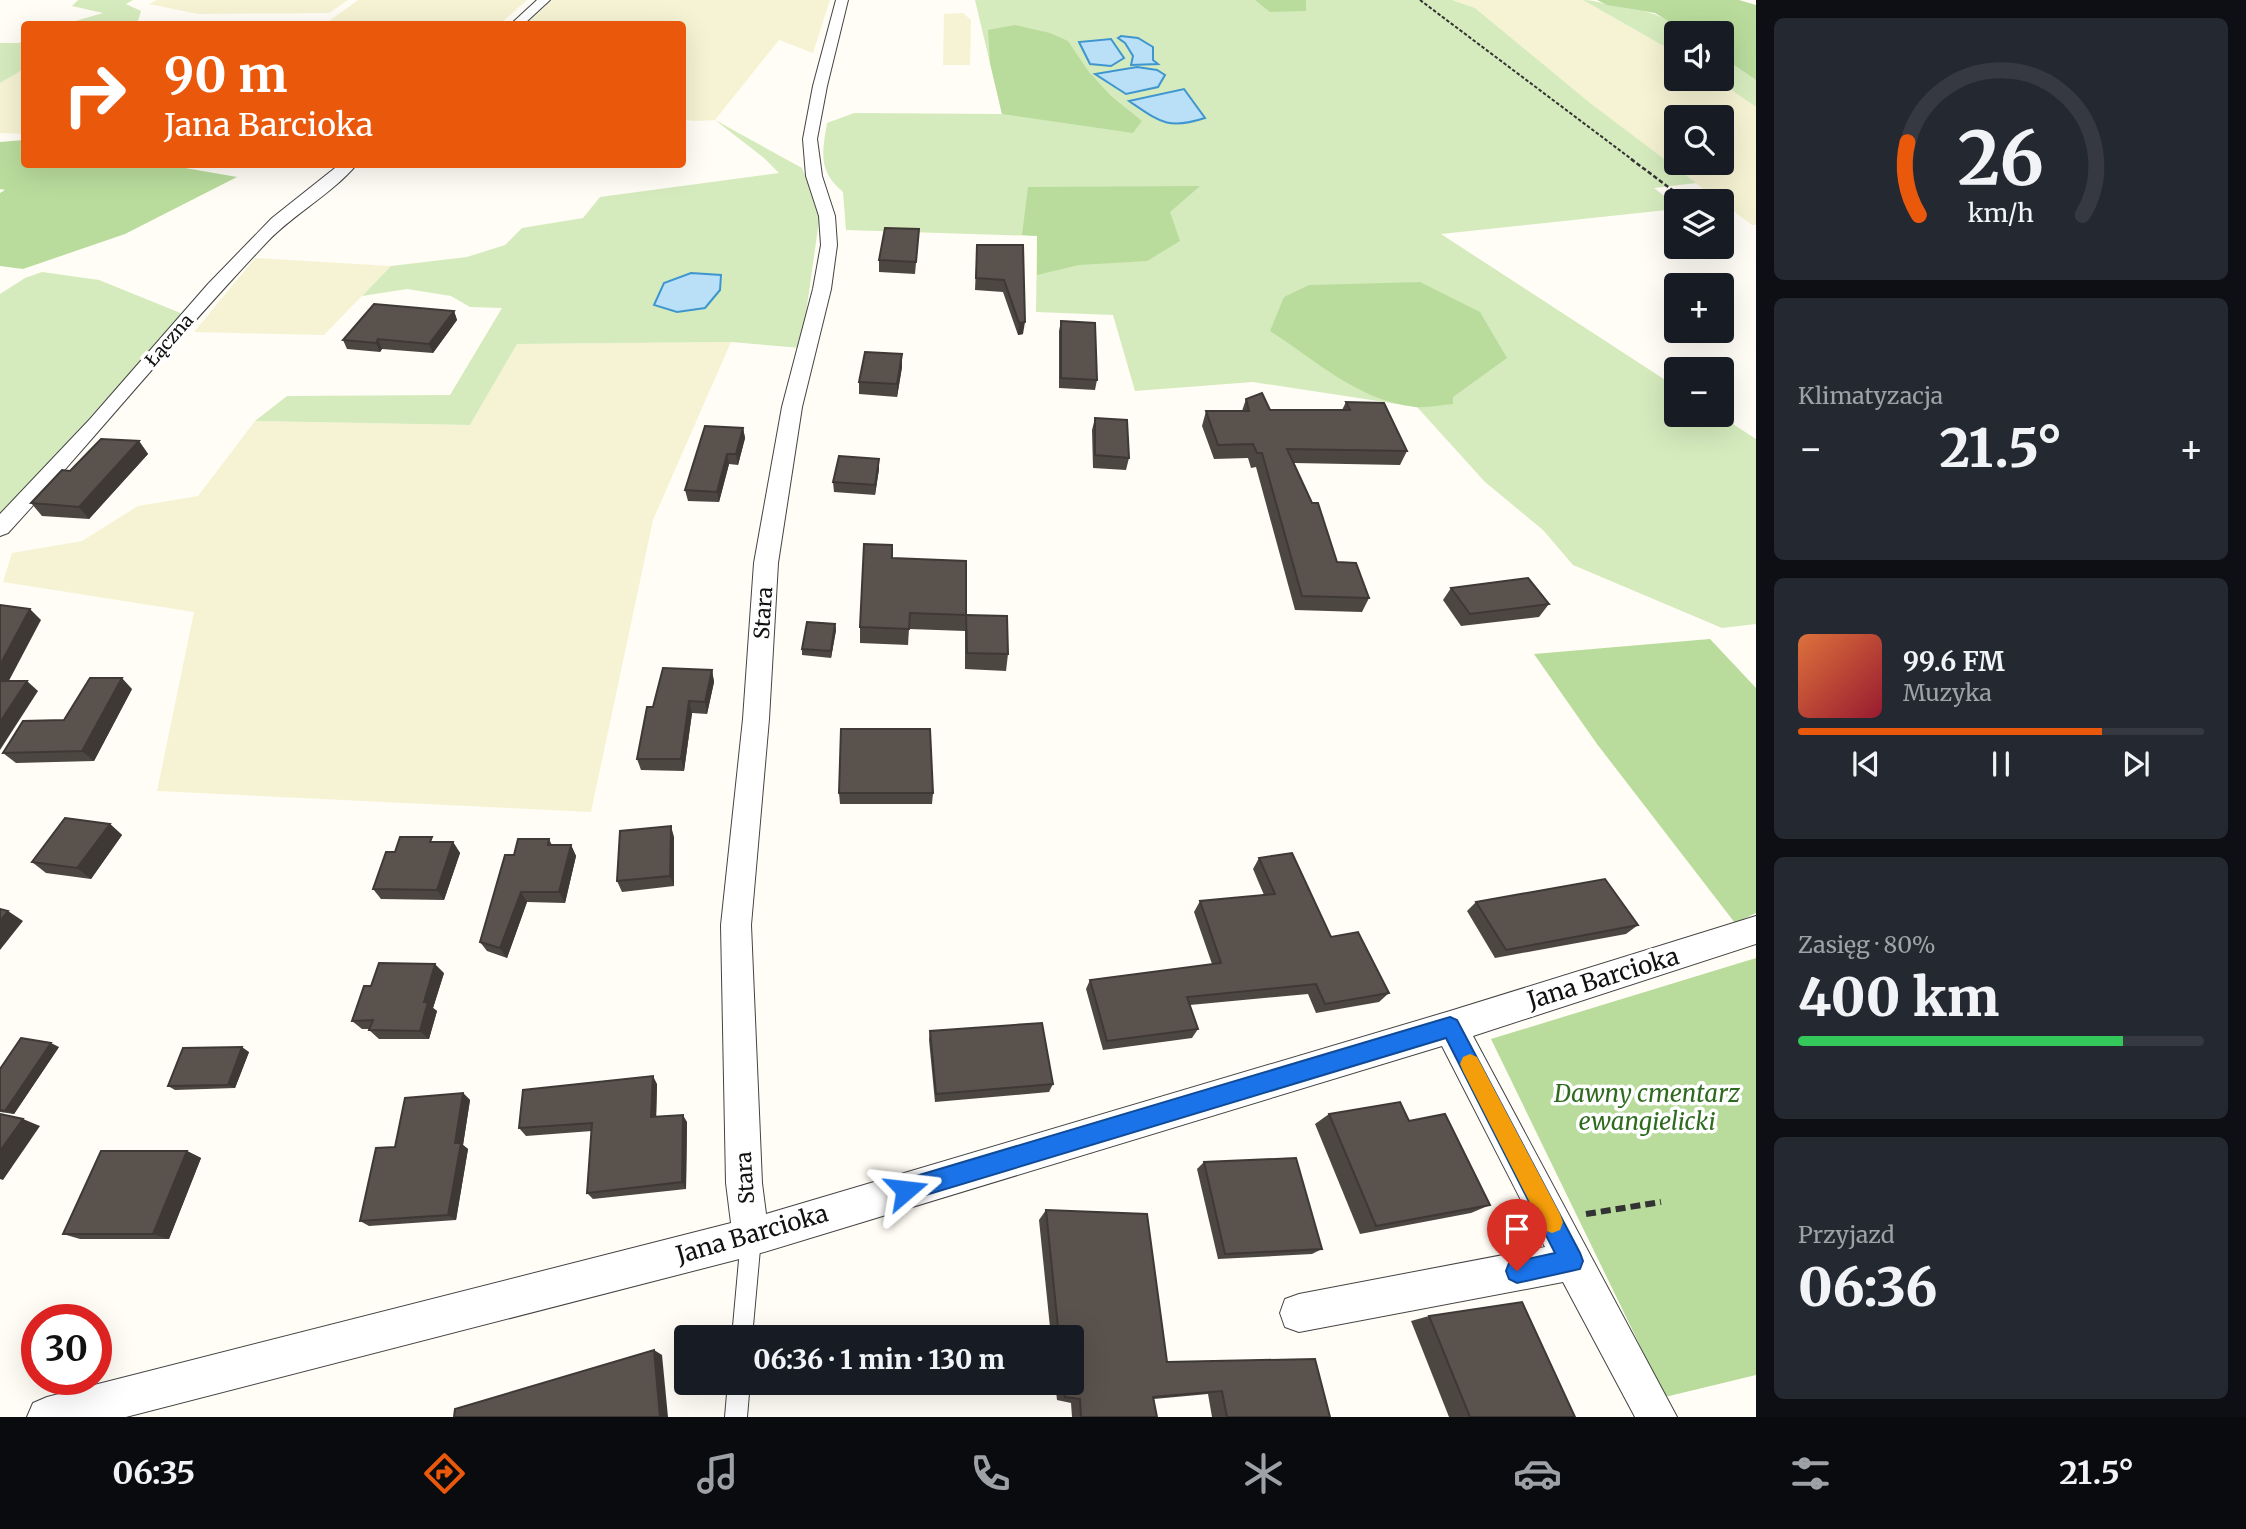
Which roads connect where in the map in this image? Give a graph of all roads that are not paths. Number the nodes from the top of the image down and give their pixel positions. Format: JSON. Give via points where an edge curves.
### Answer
{"nodes":[{"id":1,"x":544,"y":0,"type":"edge"},
{"id":2,"x":842,"y":0,"type":"edge"},
{"id":3,"x":520,"y":21,"type":"edge"},
{"id":4,"x":345,"y":168,"type":"edge"},
{"id":5,"x":0,"y":528,"type":"edge"},
{"id":6,"x":1756,"y":930,"type":"edge"},
{"id":7,"x":1450,"y":1027,"type":"junction"},
{"id":8,"x":751,"y":1237,"type":"junction"},
{"id":9,"x":1572,"y":1261,"type":"junction"},
{"id":10,"x":1298,"y":1313,"type":"dead end"},
{"id":11,"x":743,"y":1325,"type":"edge"},
{"id":12,"x":738,"y":1395,"type":"edge"},
{"id":13,"x":47,"y":1417,"type":"edge"},
{"id":14,"x":736,"y":1417,"type":"edge"},
{"id":15,"x":1657,"y":1417,"type":"edge"}],
"edges":[{"from":1,"to":3,"type":"street"},
{"from":2,"to":8,"type":"street","name":"Stara","via":[[810,139],[829,244],[792,407],[766,563],[736,925],[744,1183]]},
{"from":4,"to":5,"type":"street","name":"Łączna","via":[[278,221]]},
{"from":6,"to":7,"type":"street","name":"Jana Barcioka"},
{"from":7,"to":8,"type":"street","name":"Jana Barcioka"},
{"from":7,"to":9,"type":"street"},
{"from":8,"to":11,"type":"lane"},
{"from":8,"to":13,"type":"street","name":"Jana Barcioka"},
{"from":9,"to":10,"type":"street"},
{"from":9,"to":15,"type":"street"},
{"from":12,"to":14,"type":"lane"}]}
